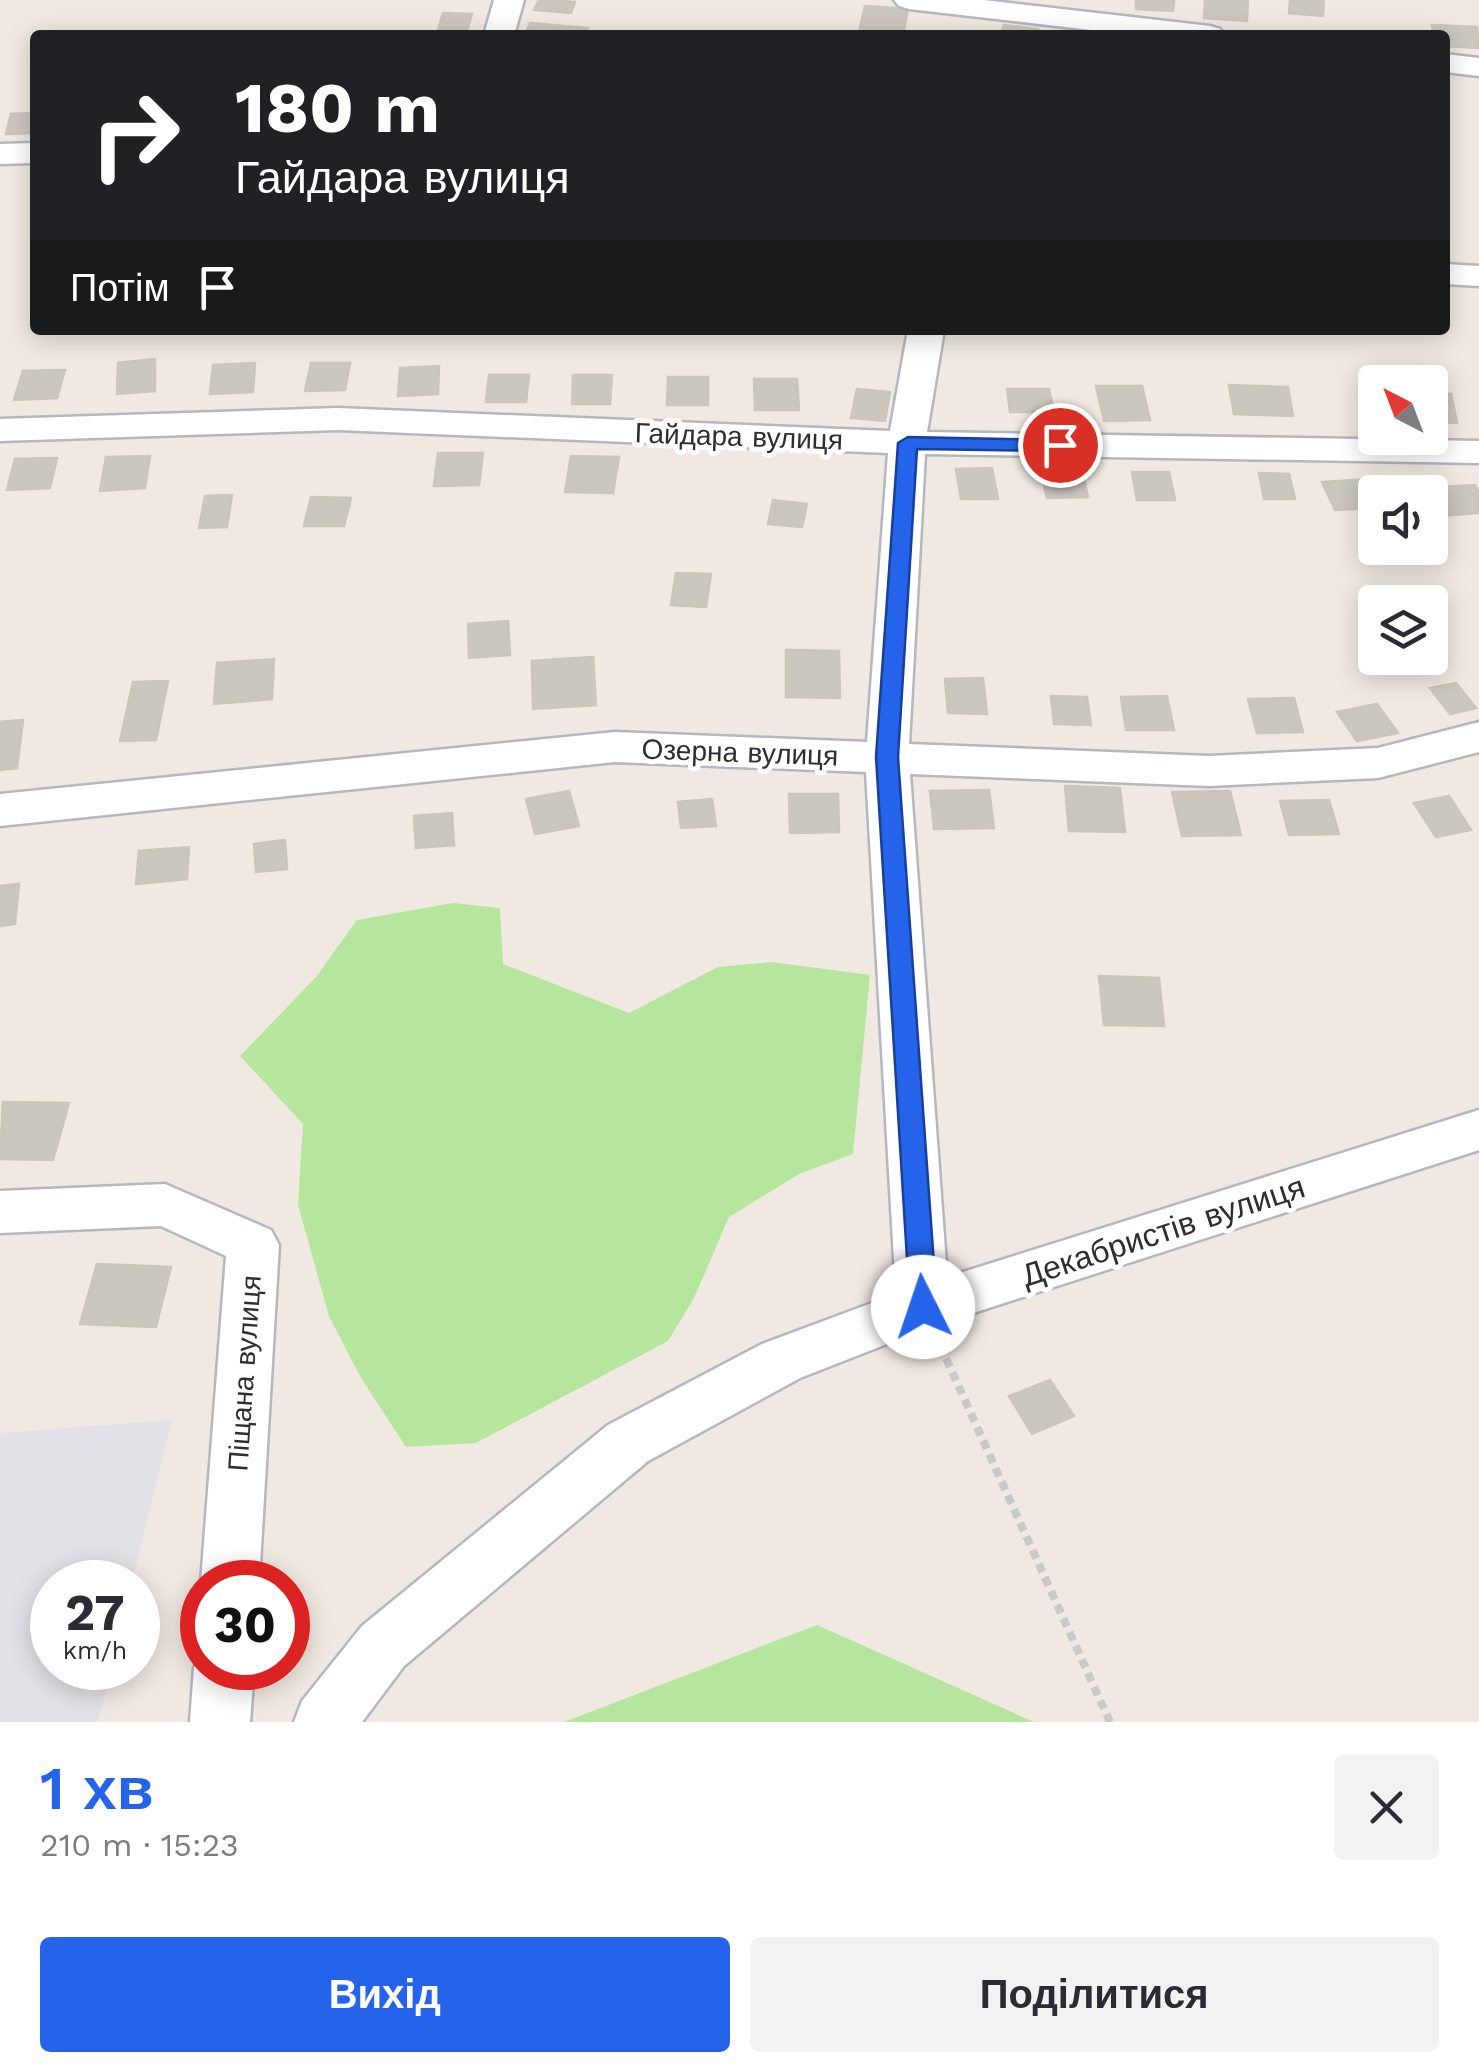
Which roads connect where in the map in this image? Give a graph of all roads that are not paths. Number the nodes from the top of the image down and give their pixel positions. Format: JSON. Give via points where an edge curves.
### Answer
{"nodes":[{"id":1,"x":509,"y":0,"type":"edge"},
{"id":2,"x":909,"y":0,"type":"edge"},
{"id":3,"x":500,"y":30,"type":"edge"},
{"id":4,"x":1167,"y":30,"type":"edge"},
{"id":5,"x":1450,"y":64,"type":"edge"},
{"id":6,"x":1479,"y":67,"type":"edge"},
{"id":7,"x":30,"y":153,"type":"edge"},
{"id":8,"x":0,"y":154,"type":"edge"},
{"id":9,"x":1450,"y":274,"type":"edge"},
{"id":10,"x":1479,"y":276,"type":"edge"},
{"id":11,"x":925,"y":335,"type":"edge"},
{"id":12,"x":0,"y":430,"type":"edge"},
{"id":13,"x":908,"y":443,"type":"junction"},
{"id":14,"x":1479,"y":452,"type":"edge"},
{"id":15,"x":1479,"y":737,"type":"edge"},
{"id":16,"x":887,"y":757,"type":"junction"},
{"id":17,"x":0,"y":810,"type":"edge"},
{"id":18,"x":1479,"y":1130,"type":"edge"},
{"id":19,"x":0,"y":1212,"type":"edge"},
{"id":20,"x":923,"y":1307,"type":"junction"},
{"id":21,"x":232,"y":1560,"type":"edge"},
{"id":22,"x":222,"y":1690,"type":"edge"},
{"id":23,"x":220,"y":1722,"type":"edge"},
{"id":24,"x":324,"y":1722,"type":"edge"}],
"edges":[{"from":1,"to":3,"type":"street"},
{"from":2,"to":4,"type":"street"},
{"from":5,"to":6,"type":"street"},
{"from":7,"to":8,"type":"street"},
{"from":9,"to":10,"type":"street"},
{"from":11,"to":13,"type":"street"},
{"from":12,"to":13,"type":"street","name":"Гайдара вулиця","via":[[338,419]]},
{"from":13,"to":14,"type":"street","name":"Гайдара вулиця"},
{"from":13,"to":16,"type":"street"},
{"from":15,"to":16,"type":"street","name":"Озерна вулиця","via":[[1378,763],[1208,771]]},
{"from":16,"to":17,"type":"street","name":"Озерна вулиця","via":[[614,747]]},
{"from":16,"to":20,"type":"street"},
{"from":18,"to":20,"type":"street","name":"Декабристів вулиця"},
{"from":19,"to":21,"type":"street","name":"Піщана вулиця","via":[[165,1205],[253,1246]]},
{"from":20,"to":24,"type":"street","name":"Декабристів вулиця","via":[[781,1361],[628,1443],[383,1646]]},
{"from":22,"to":23,"type":"street"}]}
